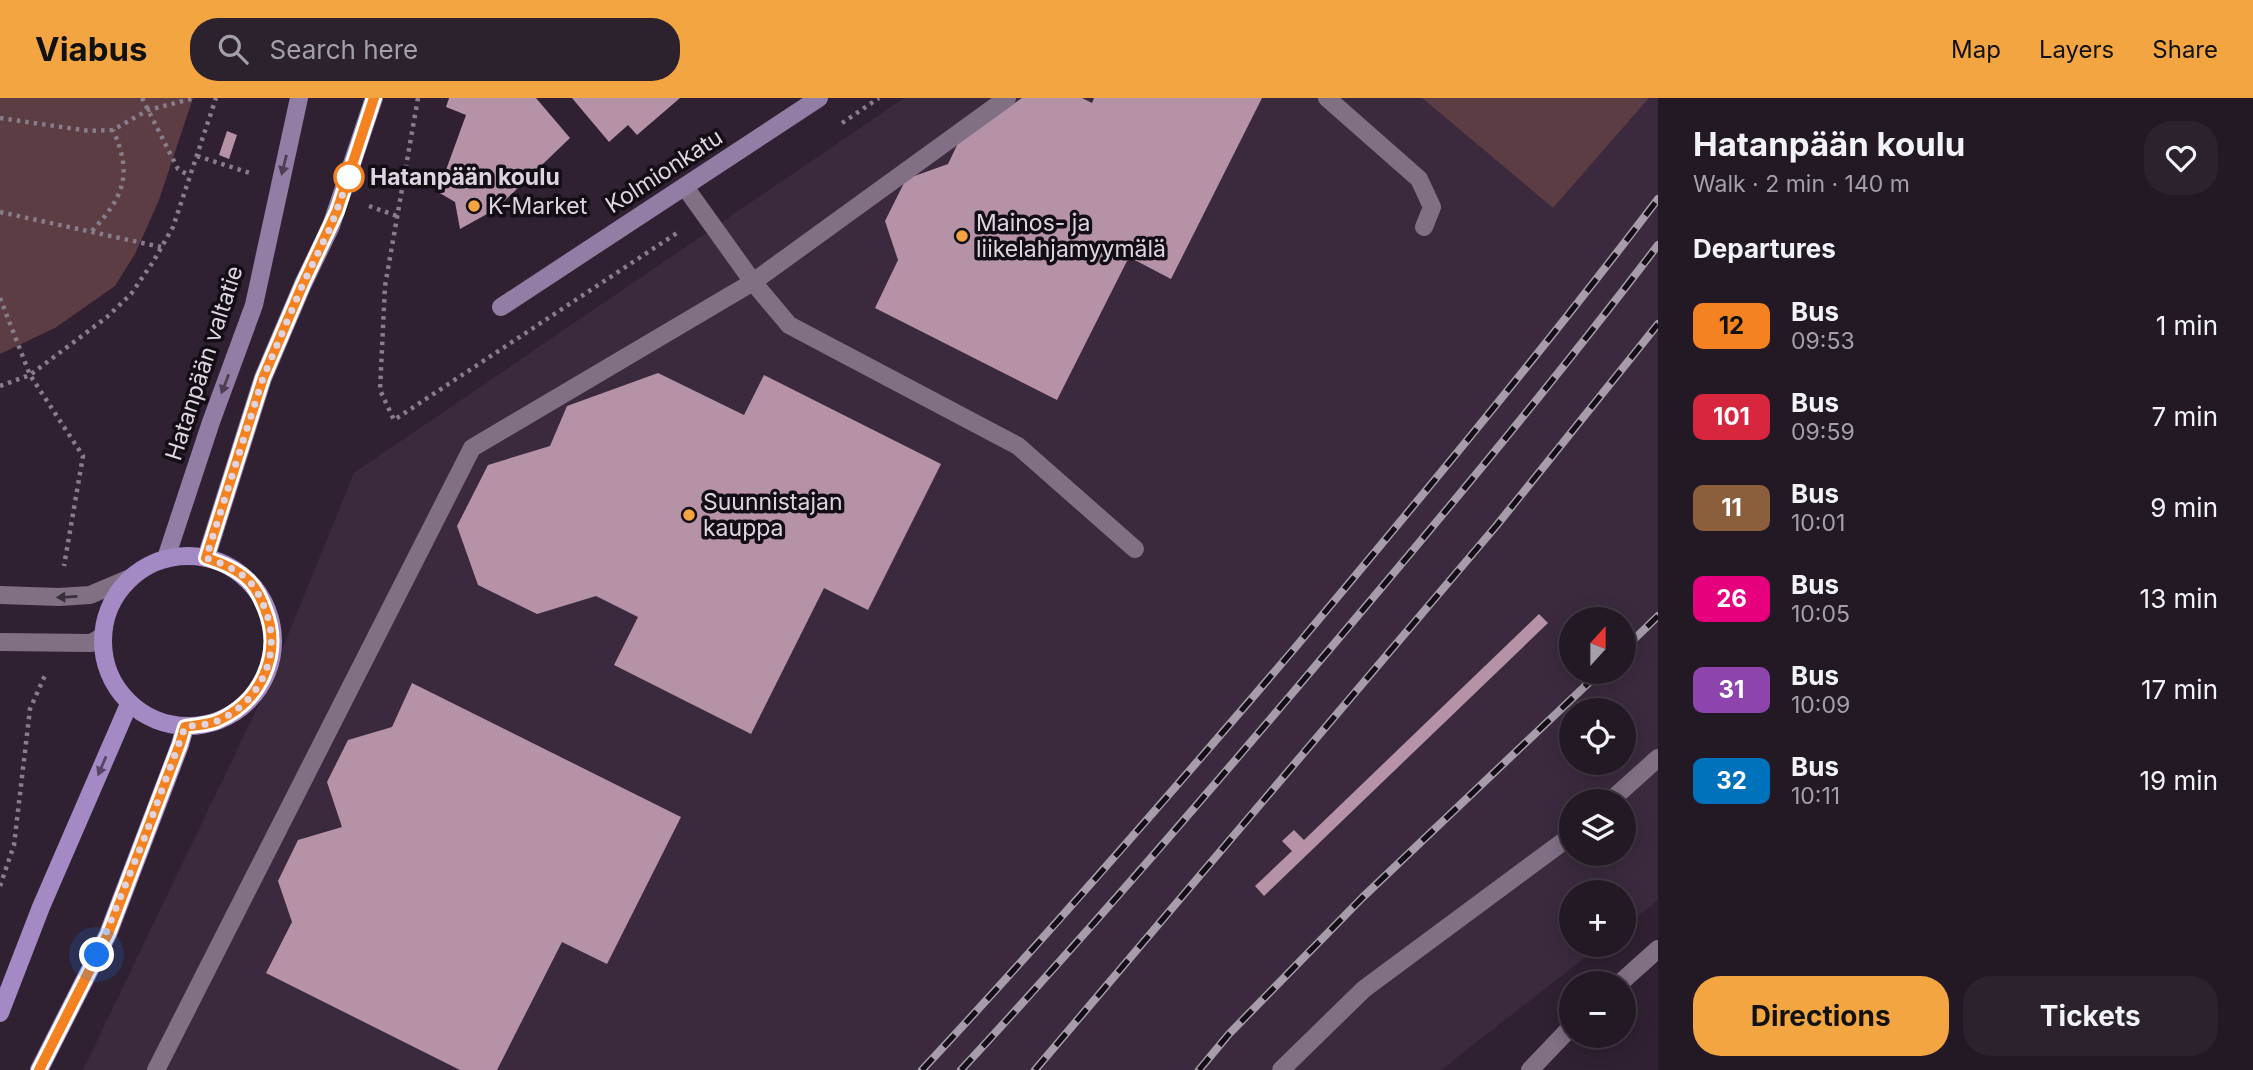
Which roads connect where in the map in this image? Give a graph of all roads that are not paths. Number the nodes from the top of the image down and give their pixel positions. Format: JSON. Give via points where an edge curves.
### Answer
{"nodes":[{"id":1,"x":299,"y":98,"type":"edge"},
{"id":2,"x":374,"y":98,"type":"edge"},
{"id":3,"x":819,"y":98,"type":"edge"},
{"id":4,"x":1007,"y":98,"type":"edge"},
{"id":5,"x":1327,"y":98,"type":"edge"},
{"id":6,"x":685,"y":187,"type":"junction"},
{"id":7,"x":1424,"y":227,"type":"dead end"},
{"id":8,"x":753,"y":282,"type":"junction"},
{"id":9,"x":500,"y":307,"type":"dead end"},
{"id":10,"x":1135,"y":549,"type":"dead end"},
{"id":11,"x":166,"y":558,"type":"junction"},
{"id":12,"x":206,"y":558,"type":"junction"},
{"id":13,"x":130,"y":578,"type":"junction"},
{"id":14,"x":0,"y":595,"type":"edge"},
{"id":15,"x":102,"y":637,"type":"junction"},
{"id":16,"x":0,"y":642,"type":"edge"},
{"id":17,"x":129,"y":704,"type":"junction"},
{"id":18,"x":185,"y":727,"type":"junction"},
{"id":19,"x":1658,"y":758,"type":"edge"},
{"id":20,"x":1623,"y":789,"type":"edge"},
{"id":21,"x":1559,"y":845,"type":"edge"},
{"id":22,"x":1658,"y":949,"type":"edge"},
{"id":23,"x":1633,"y":971,"type":"edge"},
{"id":24,"x":0,"y":1013,"type":"edge"},
{"id":25,"x":1559,"y":1040,"type":"edge"},
{"id":26,"x":39,"y":1070,"type":"edge"},
{"id":27,"x":156,"y":1070,"type":"edge"},
{"id":28,"x":1281,"y":1070,"type":"edge"},
{"id":29,"x":1530,"y":1070,"type":"edge"}],
"edges":[{"from":1,"to":11,"type":"main road","name":"Hatanpään valtatie","one_way":true,"via":[[254,305]]},
{"from":2,"to":12,"type":"main road","via":[[331,226],[263,378]]},
{"from":3,"to":6,"type":"main road","name":"Kolmionkatu"},
{"from":4,"to":8,"type":"street"},
{"from":5,"to":7,"type":"street","via":[[1419,179],[1432,207]]},
{"from":6,"to":8,"type":"street"},
{"from":6,"to":9,"type":"main road","name":"Kolmionkatu"},
{"from":8,"to":10,"type":"street","via":[[789,325],[1018,446]]},
{"from":8,"to":27,"type":"street","via":[[472,448]]},
{"from":11,"to":12,"type":"main road"},
{"from":11,"to":13,"type":"main road"},
{"from":12,"to":18,"type":"main road","via":[[237,571],[259,595],[271,623],[272,654],[262,683],[242,707],[215,722]]},
{"from":13,"to":14,"type":"street","one_way":true,"via":[[90,595]]},
{"from":13,"to":15,"type":"main road","via":[[110,604]]},
{"from":15,"to":16,"type":"street","via":[[59,644]]},
{"from":15,"to":17,"type":"main road","via":[[108,673]]},
{"from":17,"to":18,"type":"main road","via":[[155,720]]},
{"from":17,"to":24,"type":"main road","one_way":true},
{"from":18,"to":26,"type":"main road","via":[[108,934]]},
{"from":19,"to":20,"type":"street"},
{"from":21,"to":28,"type":"street","via":[[1364,989]]},
{"from":22,"to":23,"type":"street"},
{"from":25,"to":29,"type":"street"}]}
